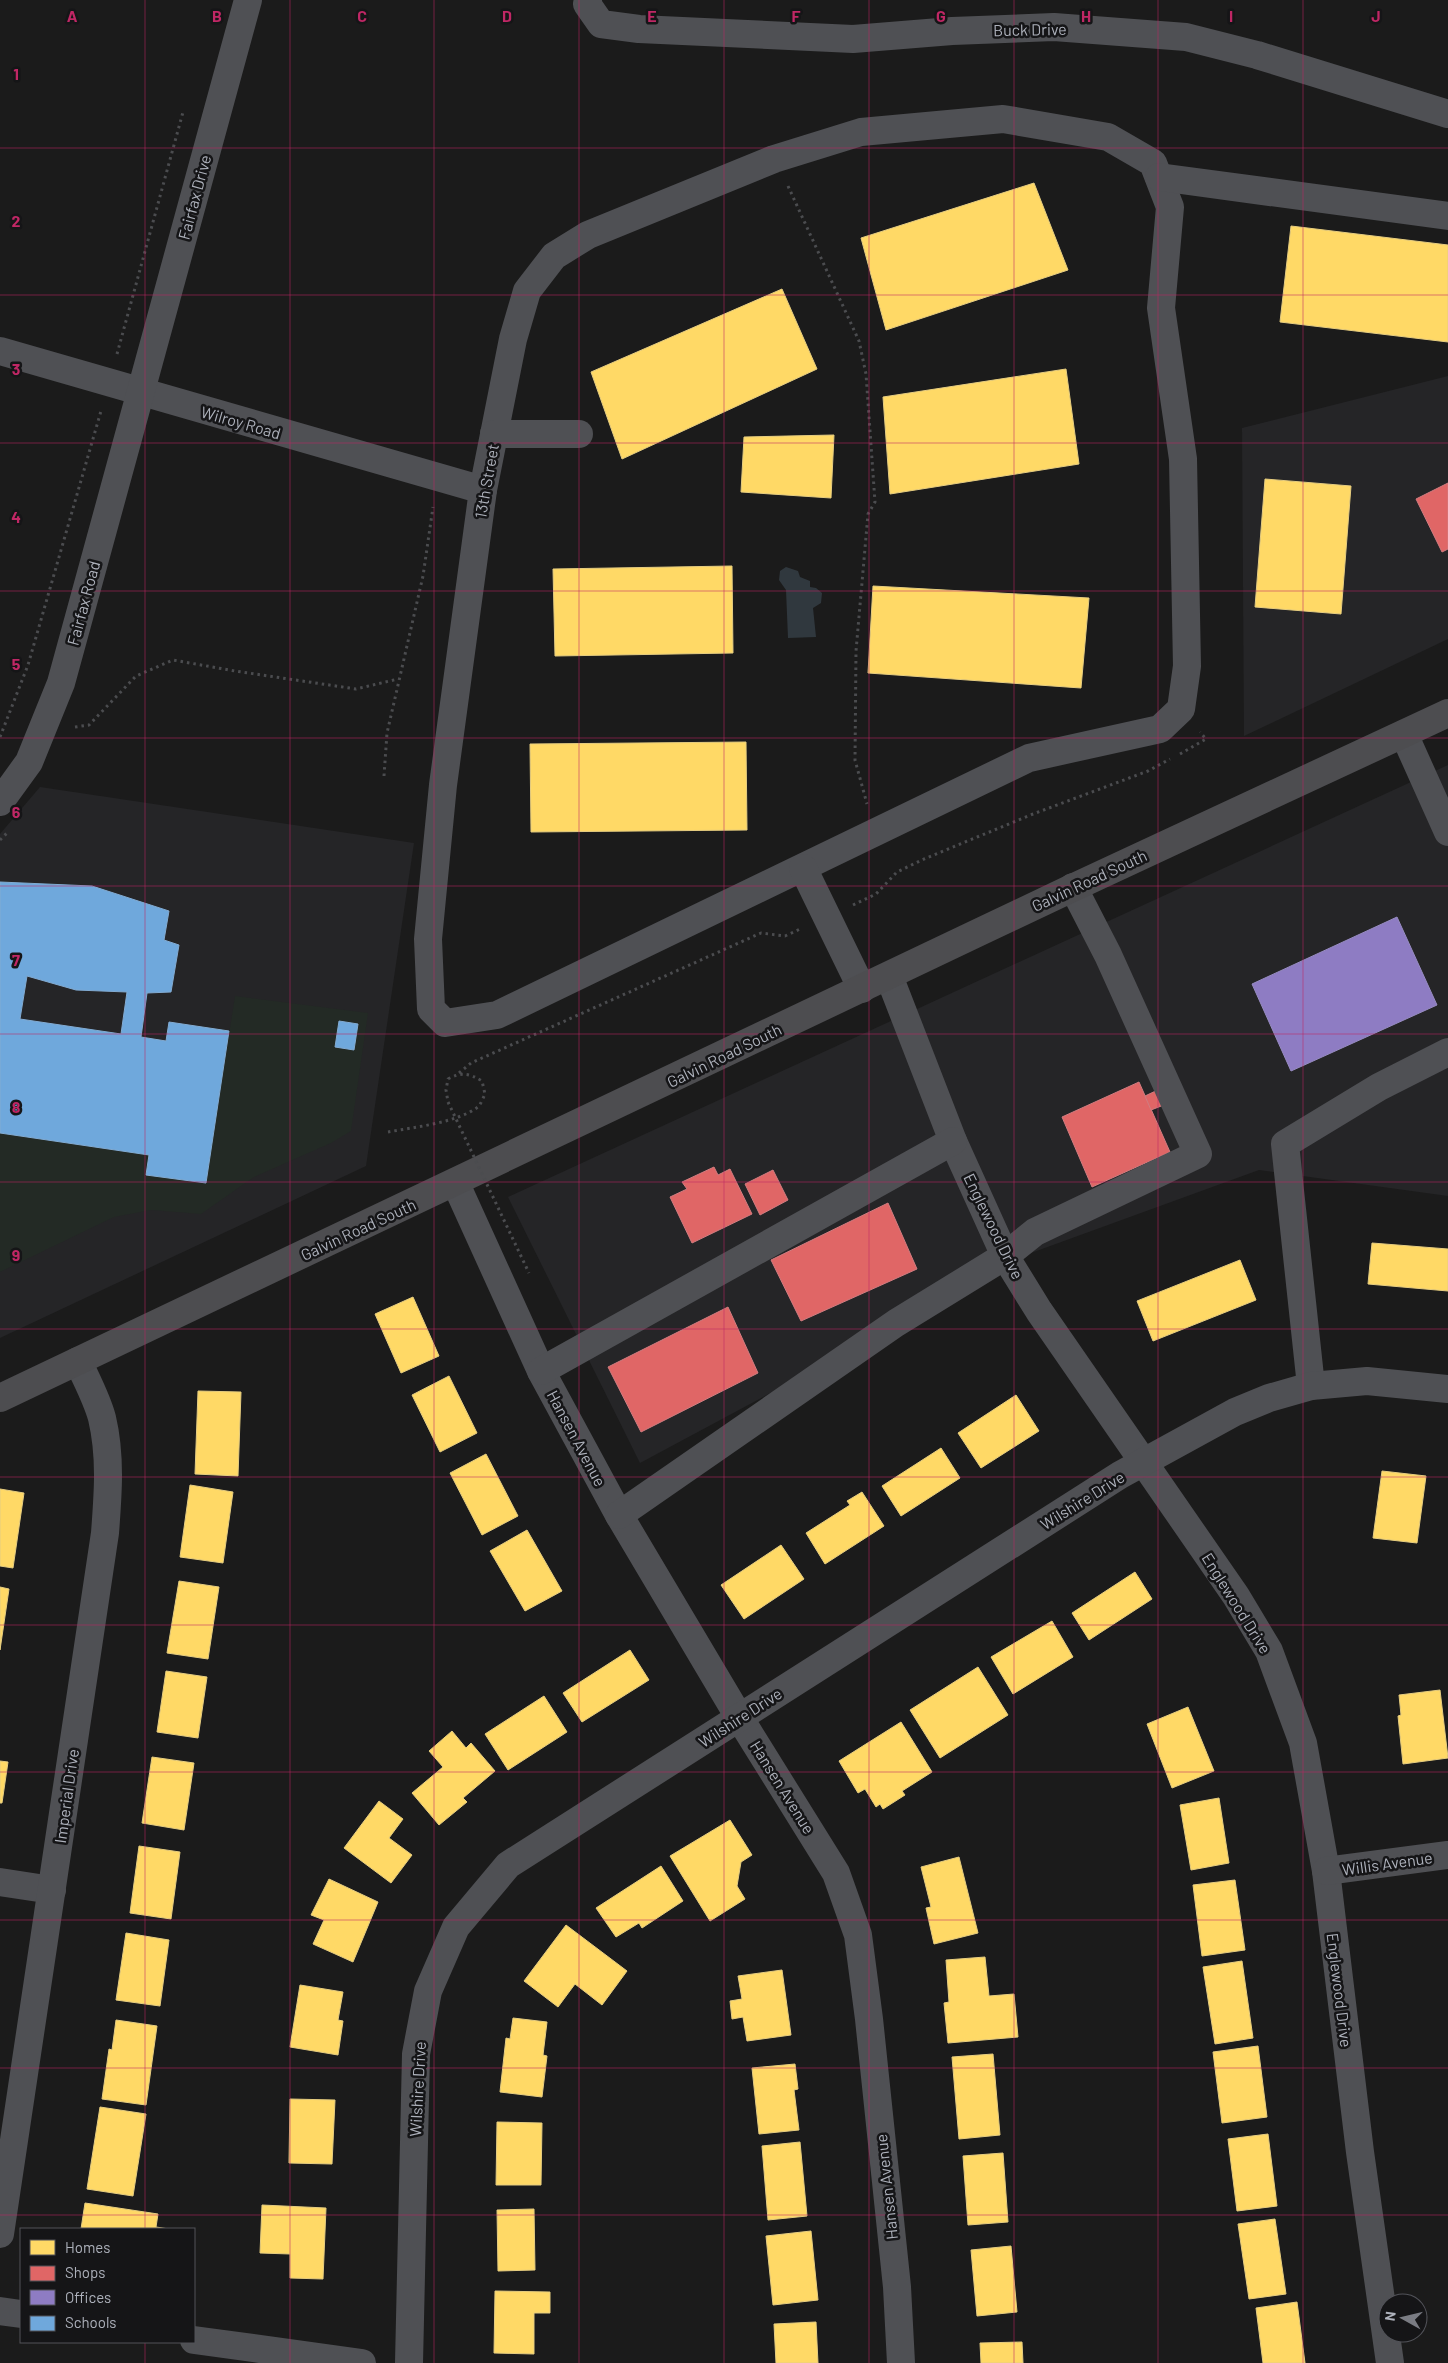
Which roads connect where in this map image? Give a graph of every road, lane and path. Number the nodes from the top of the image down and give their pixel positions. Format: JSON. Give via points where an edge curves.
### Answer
{"nodes":[{"id":1,"x":248,"y":0,"type":"edge"},
{"id":2,"x":588,"y":0,"type":"edge"},
{"id":3,"x":1448,"y":114,"type":"edge"},
{"id":4,"x":774,"y":158,"type":"junction"},
{"id":5,"x":1159,"y":177,"type":"junction"},
{"id":6,"x":1448,"y":216,"type":"edge"},
{"id":7,"x":0,"y":352,"type":"edge"},
{"id":8,"x":140,"y":393,"type":"junction"},
{"id":9,"x":494,"y":434,"type":"junction"},
{"id":10,"x":579,"y":434,"type":"dead end"},
{"id":11,"x":437,"y":477,"type":"junction"},
{"id":12,"x":483,"y":490,"type":"junction"},
{"id":13,"x":398,"y":679,"type":"junction"},
{"id":14,"x":1448,"y":713,"type":"edge"},
{"id":15,"x":68,"y":727,"type":"dead end"},
{"id":16,"x":1404,"y":734,"type":"junction"},
{"id":17,"x":384,"y":776,"type":"dead end"},
{"id":18,"x":0,"y":802,"type":"edge"},
{"id":19,"x":874,"y":832,"type":"junction"},
{"id":20,"x":1448,"y":832,"type":"edge"},
{"id":21,"x":803,"y":868,"type":"junction"},
{"id":22,"x":1073,"y":887,"type":"junction"},
{"id":23,"x":889,"y":976,"type":"junction"},
{"id":24,"x":862,"y":990,"type":"junction"},
{"id":25,"x":1448,"y":1052,"type":"edge"},
{"id":26,"x":388,"y":1132,"type":"dead end"},
{"id":27,"x":953,"y":1141,"type":"junction"},
{"id":28,"x":456,"y":1184,"type":"junction"},
{"id":29,"x":1004,"y":1256,"type":"junction"},
{"id":30,"x":529,"y":1273,"type":"dead end"},
{"id":31,"x":78,"y":1361,"type":"junction"},
{"id":32,"x":541,"y":1371,"type":"junction"},
{"id":33,"x":1311,"y":1386,"type":"junction"},
{"id":34,"x":1448,"y":1389,"type":"edge"},
{"id":35,"x":0,"y":1398,"type":"edge"},
{"id":36,"x":1143,"y":1461,"type":"junction"},
{"id":37,"x":619,"y":1515,"type":"junction"},
{"id":38,"x":739,"y":1717,"type":"junction"},
{"id":39,"x":1448,"y":1855,"type":"edge"},
{"id":40,"x":1326,"y":1871,"type":"junction"},
{"id":41,"x":0,"y":1882,"type":"edge"},
{"id":42,"x":52,"y":1890,"type":"junction"},
{"id":43,"x":0,"y":2234,"type":"edge"},
{"id":44,"x":0,"y":2311,"type":"edge"},
{"id":45,"x":20,"y":2314,"type":"edge"},
{"id":46,"x":195,"y":2340,"type":"edge"},
{"id":47,"x":362,"y":2363,"type":"edge"},
{"id":48,"x":409,"y":2363,"type":"edge"},
{"id":49,"x":901,"y":2363,"type":"edge"},
{"id":50,"x":1390,"y":2363,"type":"edge"}],
"edges":[{"from":1,"to":8,"type":"street","name":"Fairfax Drive"},
{"from":2,"to":3,"type":"street","name":"Buck Drive","via":[[587,4],[601,24],[639,29],[852,39],[1054,27],[1186,37],[1257,55]]},
{"from":4,"to":5,"type":"street","name":"13th Street","via":[[861,132],[1003,119],[1108,137],[1153,163]]},
{"from":4,"to":9,"type":"street","name":"13th Street","via":[[588,235],[554,256],[528,291],[513,339]]},
{"from":4,"to":19,"type":"path","via":[[859,341],[866,374],[875,502],[868,514],[858,631],[855,760]]},
{"from":5,"to":6,"type":"street"},
{"from":5,"to":19,"type":"street","name":"13th Street","via":[[1170,207],[1161,308],[1183,459],[1187,666],[1181,710],[1160,729],[1029,758]]},
{"from":7,"to":8,"type":"street","name":"Wilroy Road"},
{"from":8,"to":11,"type":"street","name":"Wilroy Road"},
{"from":8,"to":18,"type":"street","name":"Fairfax Road","via":[[61,683],[29,762]]},
{"from":9,"to":10,"type":"street"},
{"from":9,"to":12,"type":"street","name":"13th Street"},
{"from":11,"to":12,"type":"street","name":"Wilroy Road"},
{"from":11,"to":13,"type":"path","via":[[423,576]]},
{"from":12,"to":21,"type":"street","name":"13th Street","via":[[443,785],[428,938],[431,1008],[445,1023],[497,1015]]},
{"from":13,"to":15,"type":"path","via":[[356,689],[173,660],[136,676],[89,726]]},
{"from":13,"to":17,"type":"path","via":[[387,733]]},
{"from":14,"to":16,"type":"main road","name":"Galvin Road South"},
{"from":16,"to":20,"type":"street"},
{"from":16,"to":22,"type":"main road","name":"Galvin Road South"},
{"from":19,"to":21,"type":"street","name":"13th Street"},
{"from":21,"to":24,"type":"street"},
{"from":22,"to":23,"type":"main road","name":"Galvin Road South"},
{"from":22,"to":29,"type":"street","via":[[1108,955],[1198,1154],[1035,1232]]},
{"from":23,"to":24,"type":"main road","name":"Galvin Road South"},
{"from":23,"to":27,"type":"street","name":"Englewood Drive"},
{"from":24,"to":28,"type":"main road","name":"Galvin Road South"},
{"from":25,"to":33,"type":"street","via":[[1379,1087],[1284,1144]]},
{"from":26,"to":30,"type":"path","bridge":true,"via":[[440,1122],[474,1109],[480,1106],[486,1094],[482,1081],[471,1074],[459,1073],[448,1079],[448,1102]]},
{"from":27,"to":29,"type":"street","name":"Englewood Drive"},
{"from":27,"to":32,"type":"street"},
{"from":28,"to":31,"type":"main road","name":"Galvin Road South"},
{"from":28,"to":32,"type":"street","name":"Hansen Avenue"},
{"from":29,"to":36,"type":"street","name":"Englewood Drive"},
{"from":29,"to":37,"type":"street","via":[[896,1324]]},
{"from":31,"to":35,"type":"main road","name":"Galvin Road South"},
{"from":31,"to":42,"type":"street","name":"Imperial Drive","via":[[102,1417],[109,1488]]},
{"from":32,"to":37,"type":"street","name":"Hansen Avenue"},
{"from":33,"to":34,"type":"street","name":"Wilshire Drive","via":[[1367,1381]]},
{"from":33,"to":36,"type":"street","name":"Wilshire Drive","via":[[1235,1412]]},
{"from":36,"to":38,"type":"street","name":"Wilshire Drive"},
{"from":36,"to":40,"type":"street","name":"Englewood Drive","via":[[1236,1596],[1269,1651],[1303,1743]]},
{"from":37,"to":38,"type":"street","name":"Hansen Avenue"},
{"from":38,"to":48,"type":"street","name":"Wilshire Drive","via":[[508,1866],[456,1927],[428,1991],[416,2054]]},
{"from":38,"to":49,"type":"street","name":"Hansen Avenue","via":[[836,1873],[858,1936],[896,2278]]},
{"from":39,"to":40,"type":"street","name":"Willis Avenue"},
{"from":40,"to":50,"type":"street","name":"Englewood Drive","via":[[1360,2152]]},
{"from":41,"to":42,"type":"street"},
{"from":42,"to":43,"type":"street","name":"Imperial Drive"},
{"from":44,"to":45,"type":"street"},
{"from":46,"to":47,"type":"street"}]}
